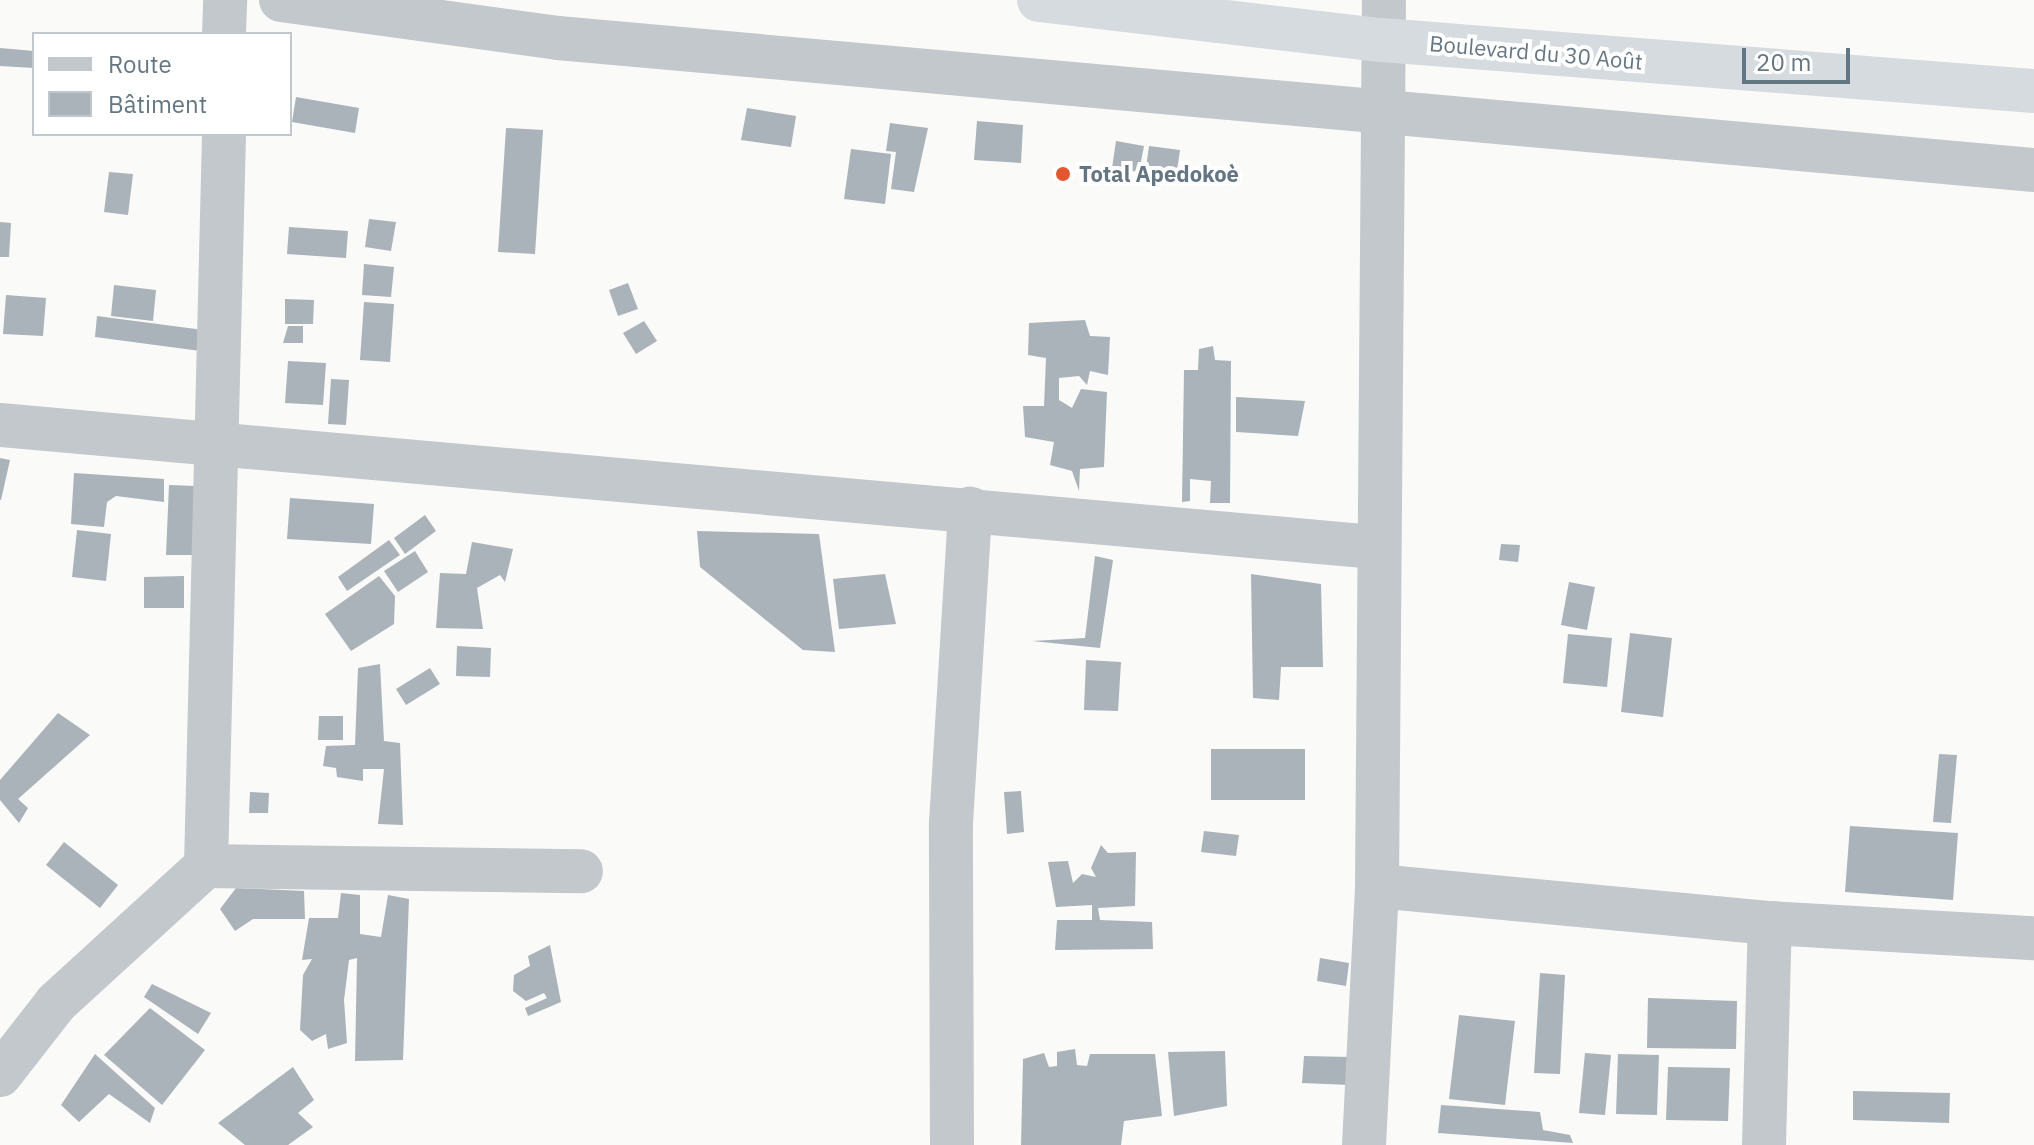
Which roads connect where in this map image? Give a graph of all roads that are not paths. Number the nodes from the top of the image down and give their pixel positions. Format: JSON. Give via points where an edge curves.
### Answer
{"nodes":[{"id":1,"x":225,"y":0,"type":"edge"},
{"id":2,"x":281,"y":0,"type":"edge"},
{"id":3,"x":1039,"y":0,"type":"edge"},
{"id":4,"x":1383,"y":20,"type":"edge"},
{"id":5,"x":224,"y":32,"type":"edge"},
{"id":6,"x":2034,"y":91,"type":"edge"},
{"id":7,"x":1381,"y":109,"type":"junction"},
{"id":8,"x":224,"y":136,"type":"edge"},
{"id":9,"x":2034,"y":170,"type":"edge"},
{"id":10,"x":0,"y":425,"type":"edge"},
{"id":11,"x":221,"y":441,"type":"junction"},
{"id":12,"x":970,"y":509,"type":"junction"},
{"id":13,"x":1376,"y":547,"type":"junction"},
{"id":14,"x":206,"y":866,"type":"junction"},
{"id":15,"x":581,"y":871,"type":"dead end"},
{"id":16,"x":1377,"y":886,"type":"junction"},
{"id":17,"x":1770,"y":923,"type":"junction"},
{"id":18,"x":2034,"y":938,"type":"edge"},
{"id":19,"x":0,"y":1075,"type":"edge"},
{"id":20,"x":952,"y":1145,"type":"edge"},
{"id":21,"x":1364,"y":1145,"type":"edge"},
{"id":22,"x":1764,"y":1145,"type":"edge"}],
"edges":[{"from":1,"to":5,"type":"street"},
{"from":2,"to":7,"type":"street","via":[[558,38]]},
{"from":3,"to":4,"type":"highway","name":"Boulevard du 30 Août"},
{"from":4,"to":6,"type":"highway","name":"Boulevard du 30 Août"},
{"from":4,"to":7,"type":"street"},
{"from":7,"to":9,"type":"street"},
{"from":7,"to":13,"type":"street"},
{"from":8,"to":11,"type":"street"},
{"from":10,"to":11,"type":"street"},
{"from":11,"to":12,"type":"street"},
{"from":11,"to":14,"type":"street"},
{"from":12,"to":13,"type":"street"},
{"from":12,"to":20,"type":"street","via":[[951,823]]},
{"from":13,"to":16,"type":"street"},
{"from":14,"to":15,"type":"street"},
{"from":14,"to":19,"type":"street","via":[[56,1003]]},
{"from":16,"to":17,"type":"street"},
{"from":16,"to":21,"type":"street"},
{"from":17,"to":18,"type":"street"},
{"from":17,"to":22,"type":"street"}]}
